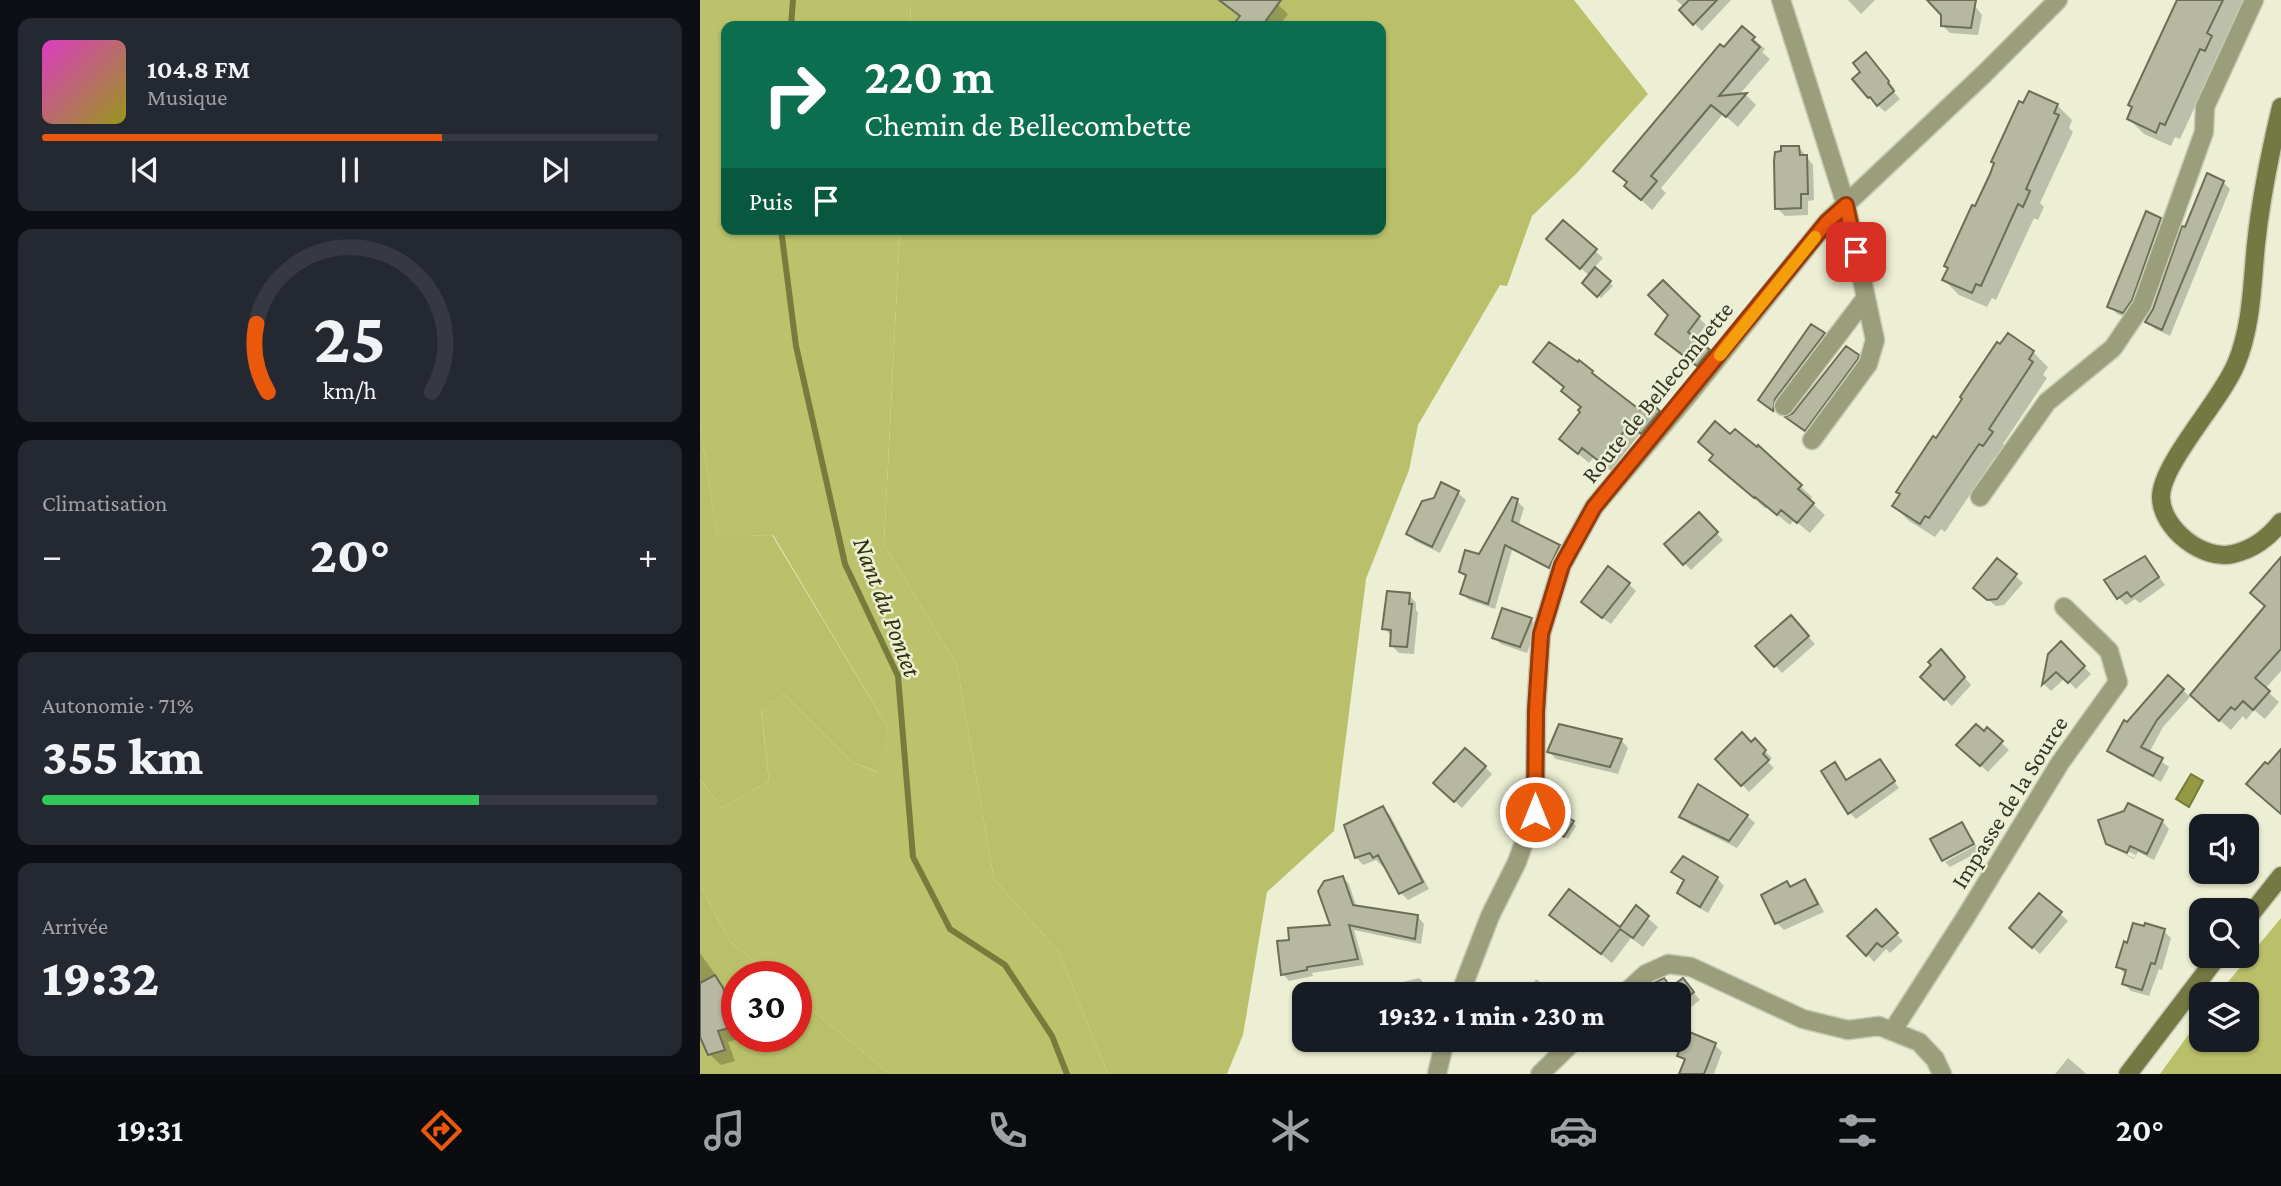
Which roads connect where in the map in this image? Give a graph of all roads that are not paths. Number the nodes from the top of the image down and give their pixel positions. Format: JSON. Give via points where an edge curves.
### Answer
{"nodes":[{"id":1,"x":1781,"y":0,"type":"edge"},
{"id":2,"x":2058,"y":0,"type":"edge"},
{"id":3,"x":2253,"y":0,"type":"edge"},
{"id":4,"x":2281,"y":107,"type":"edge"},
{"id":5,"x":1846,"y":205,"type":"junction"},
{"id":6,"x":1866,"y":299,"type":"junction"},
{"id":7,"x":1784,"y":406,"type":"dead end"},
{"id":8,"x":1812,"y":440,"type":"dead end"},
{"id":9,"x":1980,"y":497,"type":"dead end"},
{"id":10,"x":2281,"y":522,"type":"edge"},
{"id":11,"x":2064,"y":607,"type":"dead end"},
{"id":12,"x":2281,"y":876,"type":"edge"},
{"id":13,"x":2259,"y":904,"type":"edge"},
{"id":14,"x":2209,"y":968,"type":"edge"},
{"id":15,"x":1465,"y":982,"type":"edge"},
{"id":16,"x":1637,"y":982,"type":"edge"},
{"id":17,"x":1893,"y":1030,"type":"junction"},
{"id":18,"x":1442,"y":1052,"type":"edge"},
{"id":19,"x":1563,"y":1052,"type":"edge"},
{"id":20,"x":1437,"y":1074,"type":"edge"},
{"id":21,"x":1540,"y":1074,"type":"edge"},
{"id":22,"x":1942,"y":1074,"type":"edge"},
{"id":23,"x":2128,"y":1074,"type":"edge"}],
"edges":[{"from":1,"to":5,"type":"street"},
{"from":2,"to":5,"type":"street","name":"Route de Bellecombette"},
{"from":3,"to":9,"type":"street","via":[[2205,107],[2204,132],[2142,305],[2113,348],[2047,401]]},
{"from":4,"to":10,"type":"street","via":[[2266,170],[2249,320],[2236,364],[2165,477],[2161,499],[2169,523],[2208,552],[2231,555],[2252,547]]},
{"from":5,"to":6,"type":"street"},
{"from":5,"to":15,"type":"street","name":"Route de Bellecombette","via":[[1827,222],[1594,507],[1562,565],[1541,634],[1535,812]]},
{"from":6,"to":7,"type":"street"},
{"from":6,"to":8,"type":"street","via":[[1875,340],[1868,364]]},
{"from":11,"to":17,"type":"street","name":"Impasse de la Source","via":[[2109,651],[2118,682],[2060,763]]},
{"from":12,"to":13,"type":"street"},
{"from":14,"to":23,"type":"street"},
{"from":16,"to":17,"type":"street","via":[[1668,964],[1691,967],[1803,1019],[1848,1030],[1879,1026]]},
{"from":17,"to":22,"type":"street","via":[[1919,1042]]},
{"from":18,"to":20,"type":"street"},
{"from":19,"to":21,"type":"street"}]}
